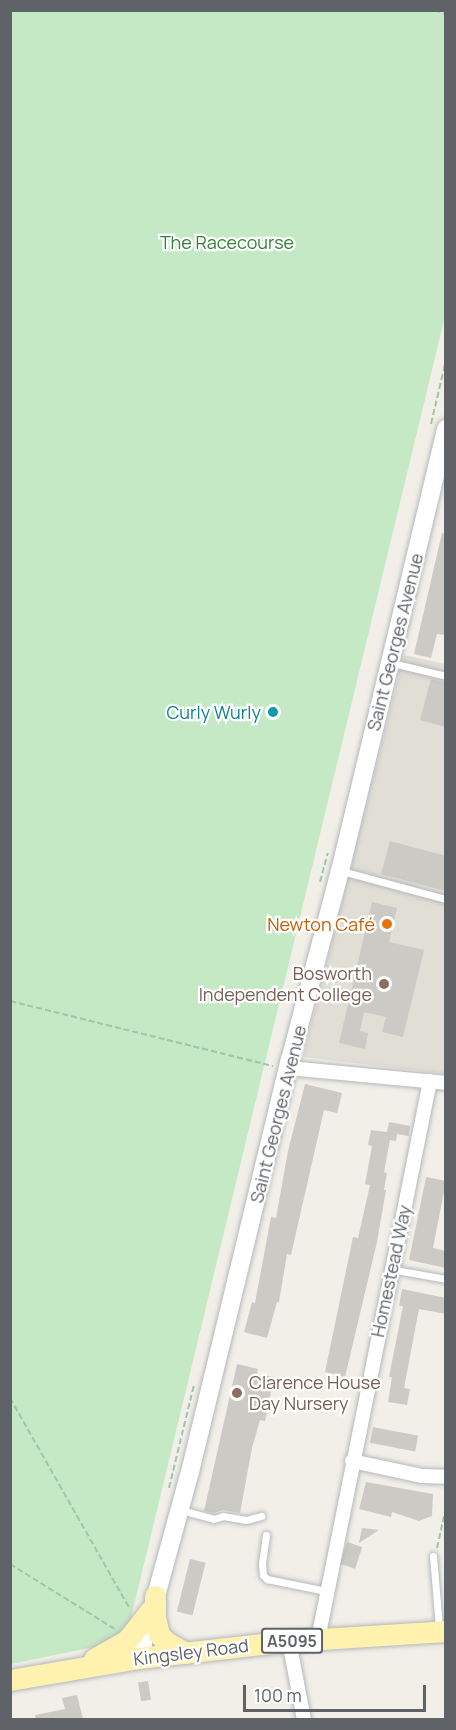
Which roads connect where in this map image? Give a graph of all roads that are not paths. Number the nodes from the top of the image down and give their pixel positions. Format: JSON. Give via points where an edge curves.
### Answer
{"nodes":[{"id":1,"x":446,"y":429,"type":"edge"},
{"id":2,"x":390,"y":663,"type":"junction"},
{"id":3,"x":446,"y":676,"type":"edge"},
{"id":4,"x":340,"y":870,"type":"junction"},
{"id":5,"x":446,"y":899,"type":"edge"},
{"id":6,"x":281,"y":1067,"type":"junction"},
{"id":7,"x":430,"y":1081,"type":"junction"},
{"id":8,"x":446,"y":1083,"type":"edge"},
{"id":9,"x":390,"y":1269,"type":"junction"},
{"id":10,"x":446,"y":1280,"type":"edge"},
{"id":11,"x":352,"y":1461,"type":"junction"},
{"id":12,"x":446,"y":1477,"type":"edge"},
{"id":13,"x":179,"y":1509,"type":"junction"},
{"id":14,"x":261,"y":1516,"type":"dead end"},
{"id":15,"x":266,"y":1535,"type":"dead end"},
{"id":16,"x":433,"y":1556,"type":"road end"},
{"id":17,"x":326,"y":1591,"type":"junction"},
{"id":18,"x":146,"y":1606,"type":"junction"},
{"id":19,"x":442,"y":1631,"type":"edge"},
{"id":20,"x":318,"y":1639,"type":"junction"},
{"id":21,"x":289,"y":1641,"type":"junction"},
{"id":22,"x":186,"y":1653,"type":"junction"},
{"id":23,"x":139,"y":1658,"type":"junction"},
{"id":24,"x":75,"y":1668,"type":"junction"},
{"id":25,"x":10,"y":1680,"type":"edge"},
{"id":26,"x":304,"y":1719,"type":"edge"}],
"edges":[{"from":1,"to":2,"type":"street","name":"Saint Georges Avenue"},
{"from":2,"to":3,"type":"lane"},
{"from":2,"to":4,"type":"street","name":"Saint Georges Avenue"},
{"from":4,"to":5,"type":"lane"},
{"from":4,"to":6,"type":"street","name":"Saint Georges Avenue"},
{"from":6,"to":7,"type":"street"},
{"from":6,"to":13,"type":"street","name":"Saint Georges Avenue"},
{"from":7,"to":8,"type":"street"},
{"from":7,"to":9,"type":"street","name":"Homestead Way"},
{"from":9,"to":10,"type":"lane"},
{"from":9,"to":11,"type":"street","name":"Homestead Way"},
{"from":11,"to":12,"type":"street","via":[[422,1476]]},
{"from":11,"to":17,"type":"street","name":"Homestead Way"},
{"from":13,"to":14,"type":"lane","via":[[213,1519],[223,1516],[246,1520]]},
{"from":13,"to":18,"type":"street","name":"Saint Georges Avenue"},
{"from":15,"to":17,"type":"lane","via":[[262,1564],[267,1579]]},
{"from":16,"to":19,"type":"lane"},
{"from":17,"to":20,"type":"street","name":"Homestead Way"},
{"from":18,"to":22,"type":"main road","via":[[155,1617],[159,1634]]},
{"from":18,"to":23,"type":"street","name":"Saint Georges Avenue"},
{"from":18,"to":24,"type":"main road","via":[[123,1643]]},
{"from":19,"to":20,"type":"main road","name":"Kingsley Road","number":"A5095"},
{"from":20,"to":21,"type":"main road","name":"Kingsley Road","number":"A5095"},
{"from":21,"to":22,"type":"main road","name":"Kingsley Road","number":"A5095"},
{"from":21,"to":26,"type":"street"},
{"from":22,"to":23,"type":"main road","name":"Kingsley Road","number":"A5095"},
{"from":23,"to":24,"type":"main road","name":"Kingsley Road","number":"A5095"},
{"from":24,"to":25,"type":"main road","name":"Kingsley Road","number":"A5095"}]}
